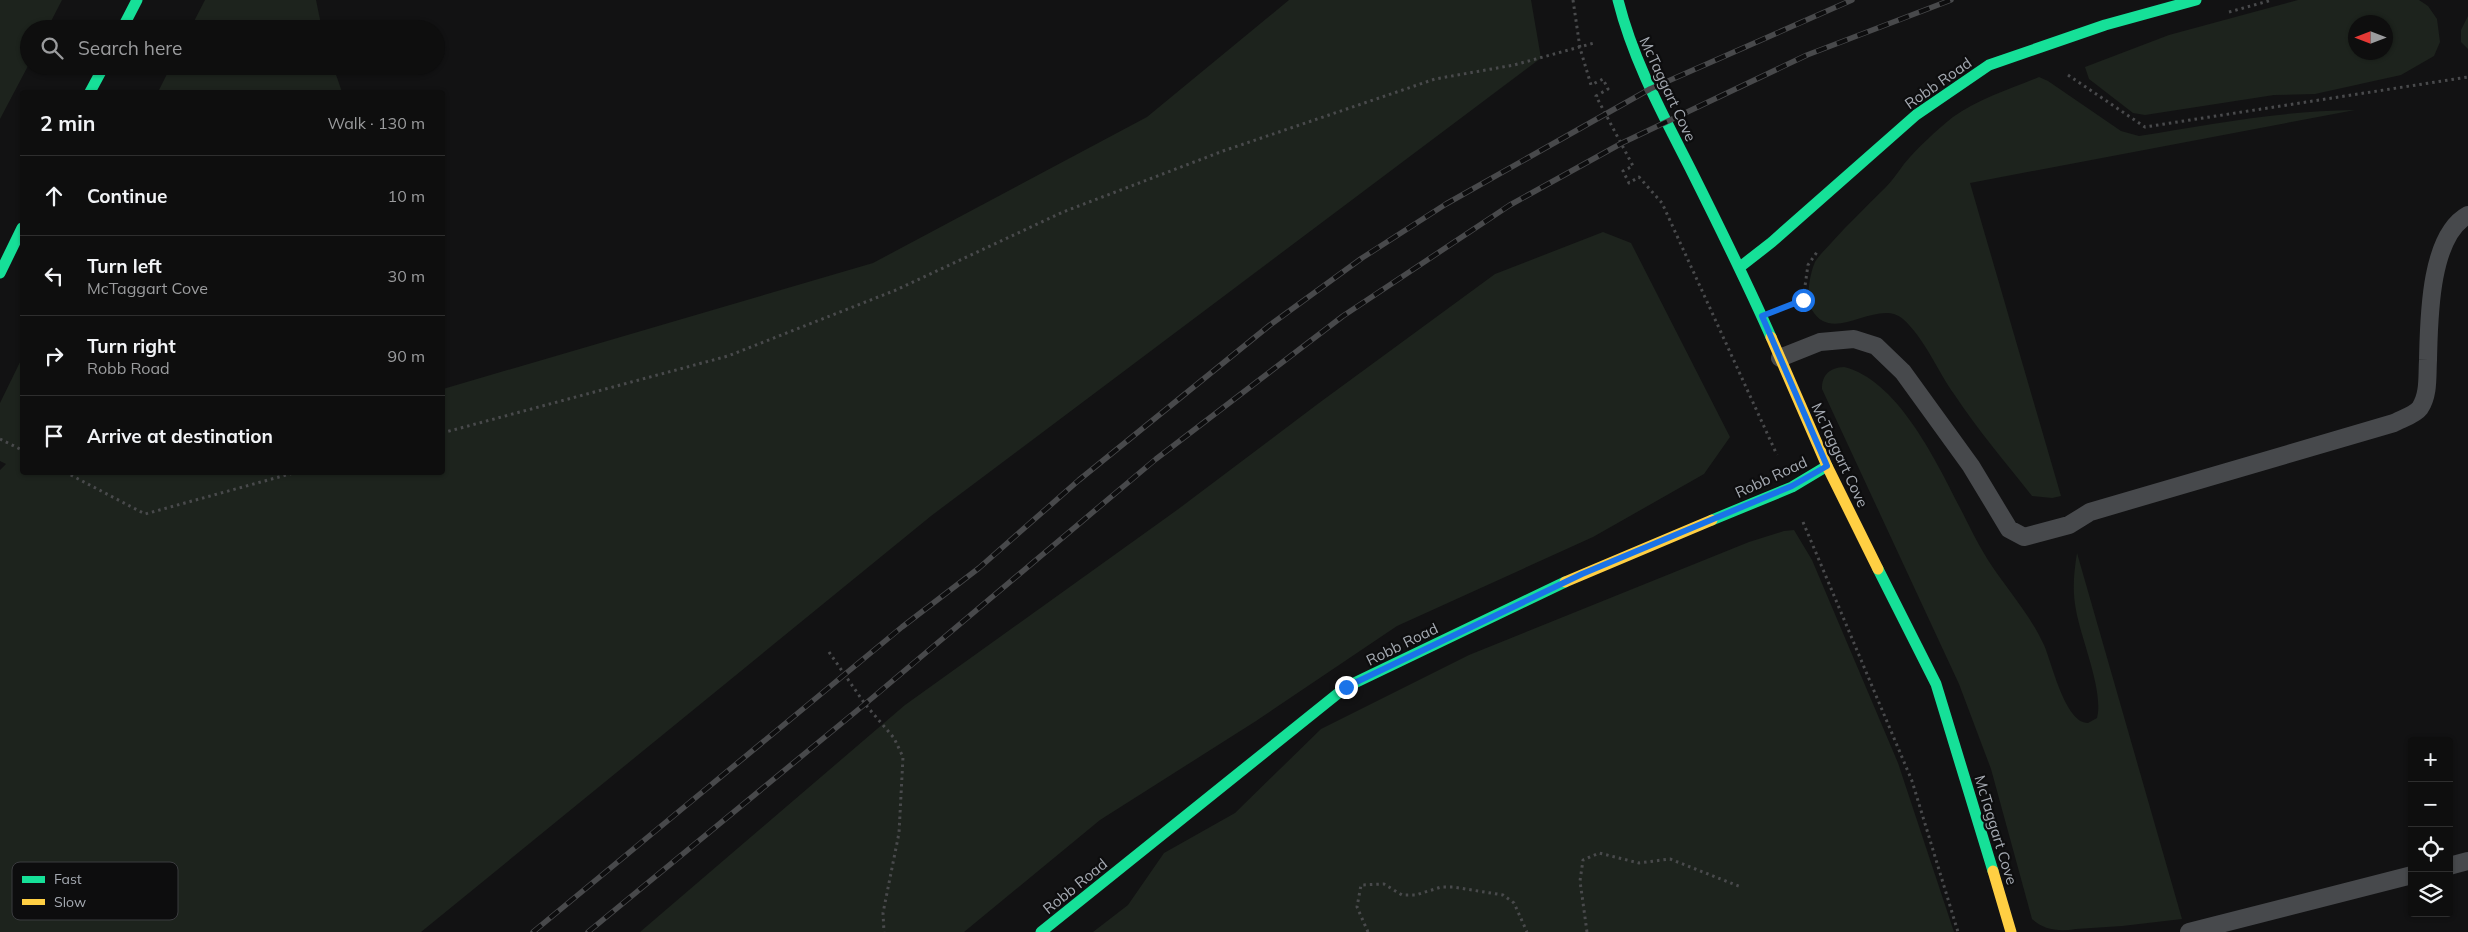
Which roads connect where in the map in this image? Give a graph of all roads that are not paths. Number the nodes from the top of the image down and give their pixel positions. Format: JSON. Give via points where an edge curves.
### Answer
{"nodes":[{"id":1,"x":137,"y":0,"type":"edge"},
{"id":2,"x":1618,"y":0,"type":"edge"},
{"id":3,"x":2196,"y":0,"type":"edge"},
{"id":4,"x":127,"y":20,"type":"edge"},
{"id":5,"x":99,"y":75,"type":"edge"},
{"id":6,"x":91,"y":90,"type":"edge"},
{"id":7,"x":2468,"y":215,"type":"edge"},
{"id":8,"x":20,"y":232,"type":"edge"},
{"id":9,"x":1740,"y":267,"type":"junction"},
{"id":10,"x":0,"y":273,"type":"edge"},
{"id":11,"x":1780,"y":358,"type":"junction"},
{"id":12,"x":1827,"y":466,"type":"junction"},
{"id":13,"x":2468,"y":861,"type":"edge"},
{"id":14,"x":2453,"y":865,"type":"edge"},
{"id":15,"x":2408,"y":876,"type":"edge"},
{"id":16,"x":1041,"y":932,"type":"edge"},
{"id":17,"x":2011,"y":932,"type":"edge"},
{"id":18,"x":2189,"y":932,"type":"edge"}],
"edges":[{"from":1,"to":4,"type":"street"},
{"from":2,"to":9,"type":"street","name":"McTaggart Cove","via":[[1626,31],[1665,121]]},
{"from":3,"to":9,"type":"street","name":"Robb Road","via":[[2050,42],[1989,65],[1916,115]]},
{"from":5,"to":6,"type":"street"},
{"from":7,"to":11,"type":"lane","via":[[2444,242],[2435,272],[2426,396],[2419,411],[2394,423],[2090,512],[2069,525],[2024,537],[2009,528],[1971,466],[1903,372],[1876,346],[1854,339],[1820,342]]},
{"from":8,"to":10,"type":"street"},
{"from":9,"to":11,"type":"street","name":"McTaggart Cove"},
{"from":11,"to":12,"type":"street","name":"McTaggart Cove"},
{"from":12,"to":16,"type":"street","name":"Robb Road","via":[[1792,486],[1582,574],[1346,687]]},
{"from":12,"to":17,"type":"street","name":"McTaggart Cove","via":[[1936,684]]},
{"from":13,"to":14,"type":"lane"},
{"from":15,"to":18,"type":"lane"}]}
